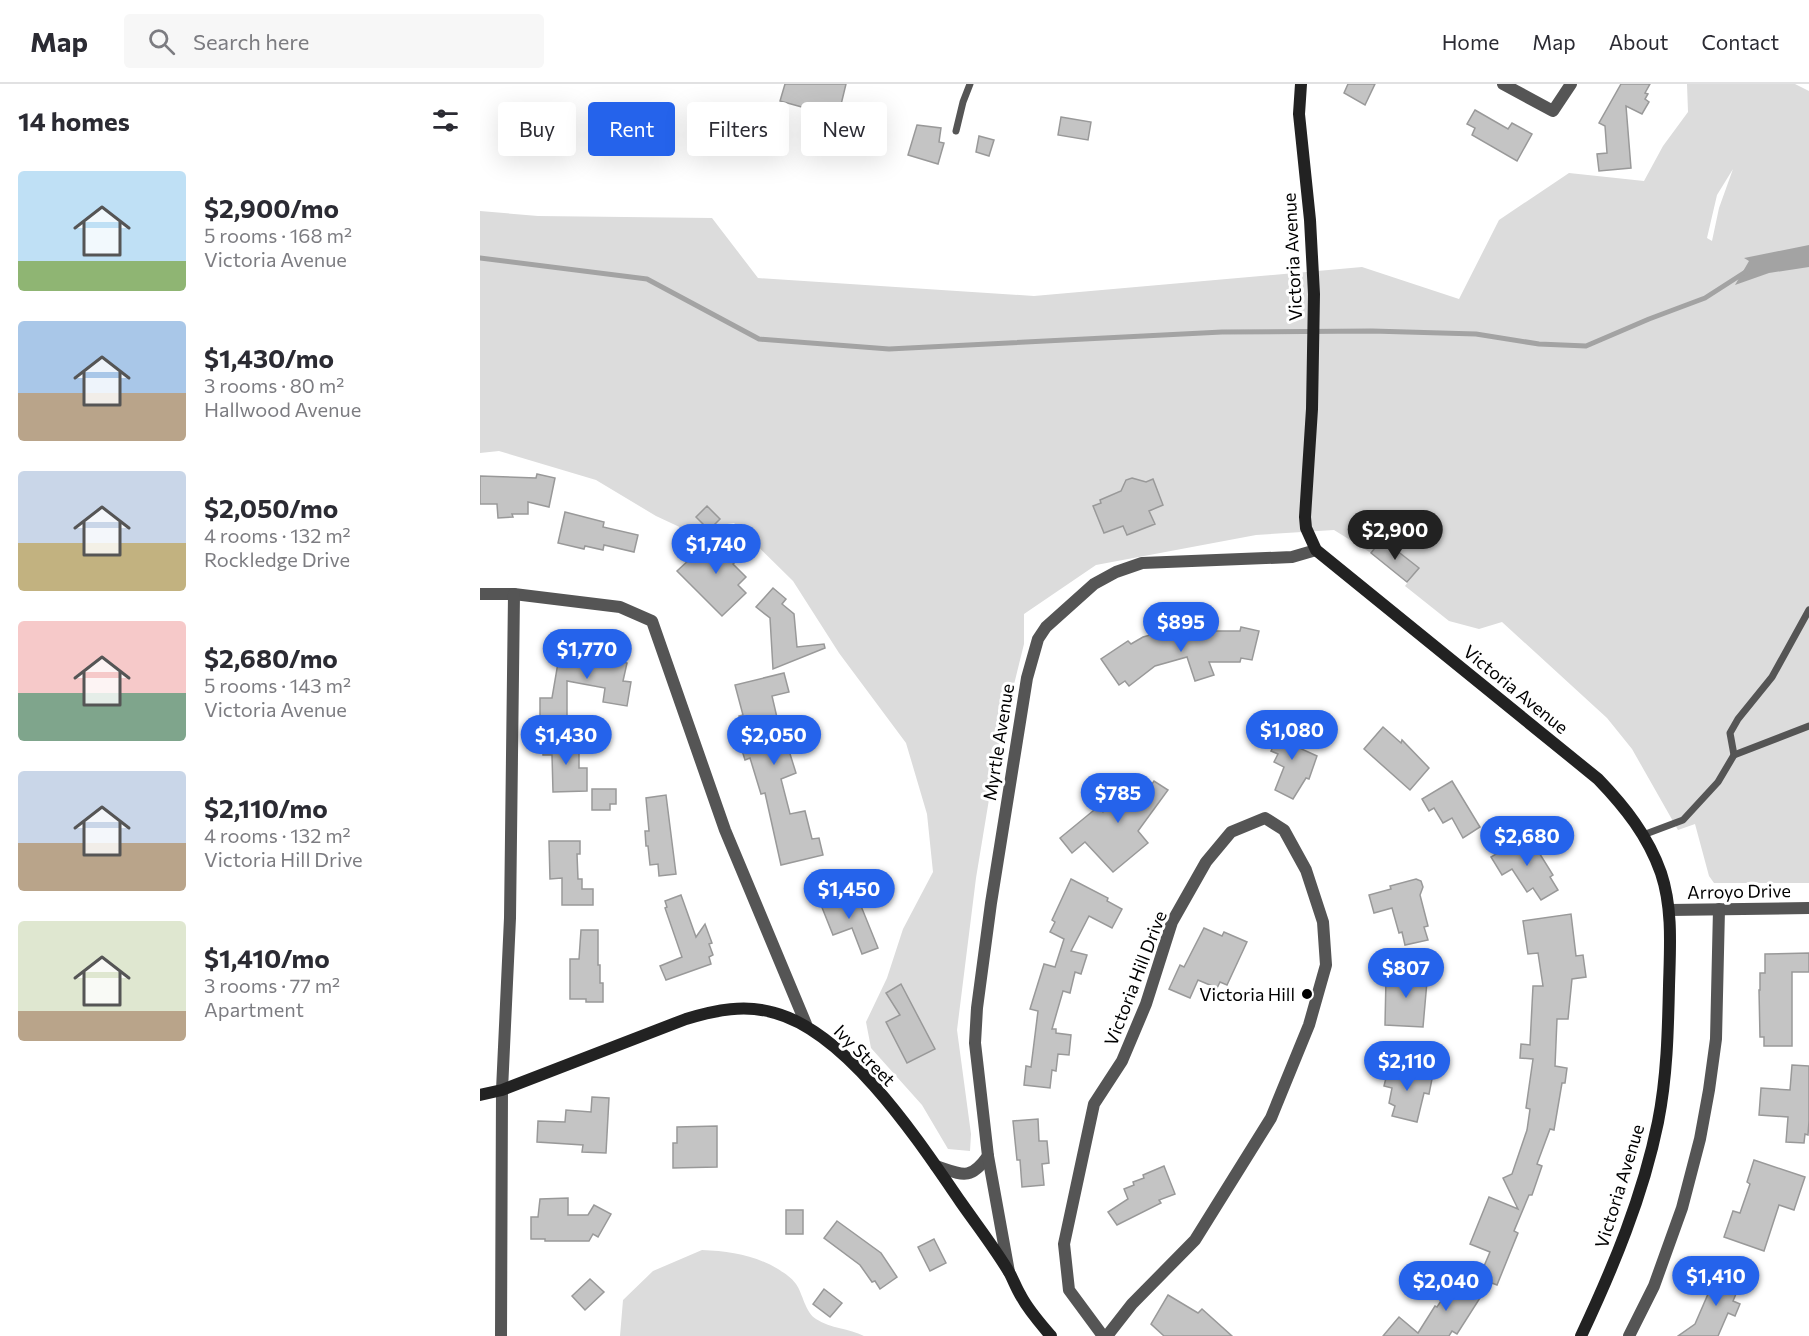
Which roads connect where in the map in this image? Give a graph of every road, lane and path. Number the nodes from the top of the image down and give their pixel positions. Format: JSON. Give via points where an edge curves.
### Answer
{"nodes":[{"id":1,"x":970,"y":84,"type":"edge"},
{"id":2,"x":1301,"y":84,"type":"edge"},
{"id":3,"x":1503,"y":84,"type":"edge"},
{"id":4,"x":1571,"y":84,"type":"edge"},
{"id":5,"x":956,"y":131,"type":"dead end"},
{"id":6,"x":1316,"y":550,"type":"junction"},
{"id":7,"x":480,"y":594,"type":"edge"},
{"id":8,"x":514,"y":594,"type":"junction"},
{"id":9,"x":1809,"y":610,"type":"edge"},
{"id":10,"x":1809,"y":726,"type":"edge"},
{"id":11,"x":1734,"y":756,"type":"junction"},
{"id":12,"x":1643,"y":835,"type":"junction"},
{"id":13,"x":1809,"y":908,"type":"edge"},
{"id":14,"x":1719,"y":909,"type":"junction"},
{"id":15,"x":1669,"y":910,"type":"junction"},
{"id":16,"x":806,"y":1024,"type":"junction"},
{"id":17,"x":502,"y":1090,"type":"junction"},
{"id":18,"x":480,"y":1095,"type":"edge"},
{"id":19,"x":988,"y":1156,"type":"junction"},
{"id":20,"x":936,"y":1166,"type":"junction"},
{"id":21,"x":1009,"y":1273,"type":"junction"},
{"id":22,"x":501,"y":1336,"type":"edge"},
{"id":23,"x":1051,"y":1336,"type":"edge"},
{"id":24,"x":1105,"y":1336,"type":"edge"},
{"id":25,"x":1581,"y":1336,"type":"edge"},
{"id":26,"x":1629,"y":1336,"type":"edge"}],
"edges":[{"from":1,"to":5,"type":"lane"},
{"from":2,"to":6,"type":"street","name":"Victoria Avenue","via":[[1299,114],[1314,294],[1305,518]]},
{"from":3,"to":4,"type":"street","via":[[1553,111]]},
{"from":6,"to":12,"type":"street","name":"Victoria Avenue","via":[[1598,779]]},
{"from":6,"to":19,"type":"street","name":"Myrtle Avenue","via":[[1292,557],[1170,561],[1125,569],[1094,584],[1038,639],[1027,678],[977,1008],[975,1043]]},
{"from":7,"to":8,"type":"street"},
{"from":8,"to":16,"type":"street","via":[[620,607],[652,621],[725,830]]},
{"from":8,"to":17,"type":"street","via":[[510,918]]},
{"from":9,"to":11,"type":"lane","via":[[1772,677],[1730,734]]},
{"from":10,"to":11,"type":"lane"},
{"from":11,"to":12,"type":"lane","via":[[1718,782],[1683,820]]},
{"from":12,"to":15,"type":"street","name":"Victoria Avenue","via":[[1661,873]]},
{"from":13,"to":14,"type":"street","name":"Arroyo Drive"},
{"from":14,"to":15,"type":"street","name":"Arroyo Drive"},
{"from":14,"to":26,"type":"street","via":[[1716,1039],[1700,1139],[1654,1286]]},
{"from":15,"to":25,"type":"street","name":"Victoria Avenue","via":[[1668,1034],[1658,1121],[1647,1167],[1608,1278]]},
{"from":16,"to":17,"type":"street","name":"Ivy Street","via":[[756,1009],[708,1012]]},
{"from":16,"to":20,"type":"street","name":"Ivy Street","via":[[856,1066]]},
{"from":17,"to":18,"type":"street","name":"Ivy Street"},
{"from":17,"to":22,"type":"street"},
{"from":19,"to":20,"type":"street","via":[[978,1170],[969,1174]]},
{"from":19,"to":21,"type":"street","name":"Myrtle Avenue"},
{"from":20,"to":21,"type":"street","name":"Ivy Street"},
{"from":21,"to":23,"type":"street","name":"Ivy Street","via":[[1032,1314]]},
{"from":24,"to":24,"type":"street","name":"Victoria Hill Drive","via":[[1069,1290],[1064,1244],[1094,1104],[1122,1061],[1146,1004],[1172,922],[1206,862],[1231,832],[1265,818],[1284,830],[1306,870],[1323,922],[1326,965],[1309,1025],[1271,1118],[1195,1239]]}]}
